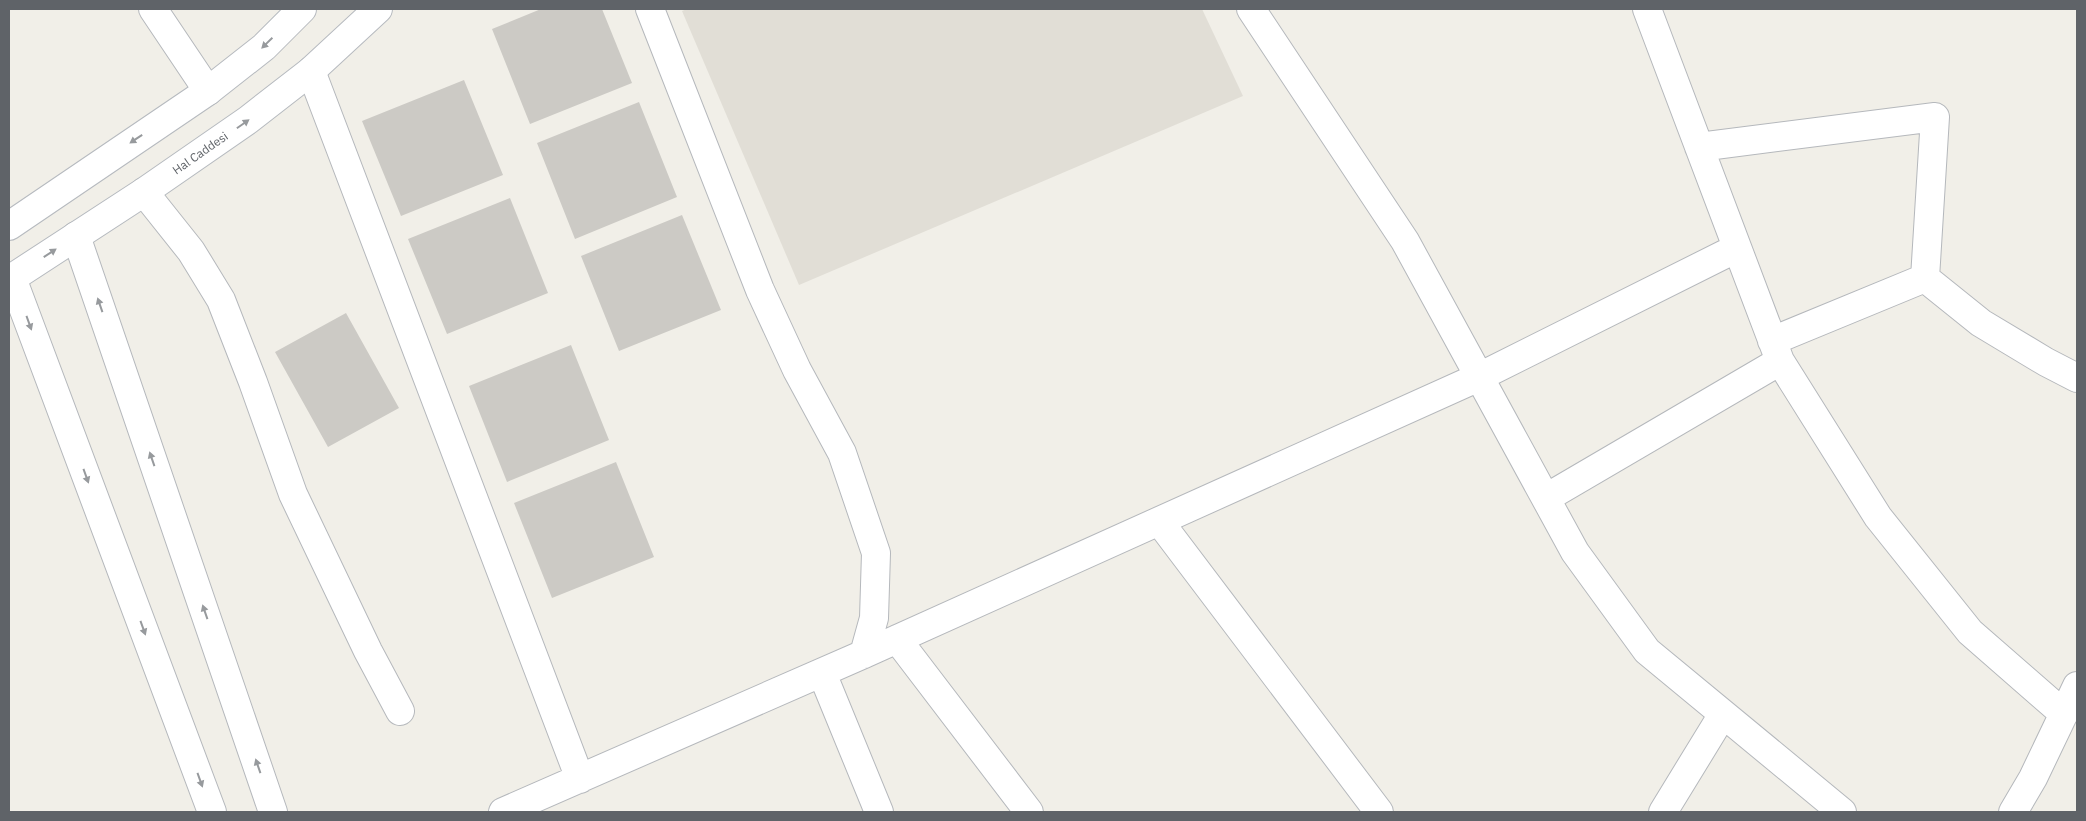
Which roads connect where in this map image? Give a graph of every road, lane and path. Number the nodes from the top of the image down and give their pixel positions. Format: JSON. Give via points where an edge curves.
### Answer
{"nodes":[{"id":1,"x":153,"y":9,"type":"edge"},
{"id":2,"x":302,"y":9,"type":"edge"},
{"id":3,"x":378,"y":9,"type":"edge"},
{"id":4,"x":650,"y":9,"type":"edge"},
{"id":5,"x":1251,"y":9,"type":"edge"},
{"id":6,"x":1647,"y":9,"type":"edge"},
{"id":7,"x":311,"y":70,"type":"junction"},
{"id":8,"x":208,"y":91,"type":"junction"},
{"id":9,"x":1699,"y":147,"type":"junction"},
{"id":10,"x":144,"y":192,"type":"junction"},
{"id":11,"x":9,"y":226,"type":"edge"},
{"id":12,"x":76,"y":236,"type":"junction"},
{"id":13,"x":1737,"y":248,"type":"junction"},
{"id":14,"x":1925,"y":278,"type":"junction"},
{"id":15,"x":10,"y":279,"type":"edge"},
{"id":16,"x":1776,"y":351,"type":"junction"},
{"id":17,"x":1479,"y":377,"type":"junction"},
{"id":18,"x":2077,"y":378,"type":"edge"},
{"id":19,"x":1546,"y":498,"type":"junction"},
{"id":20,"x":1159,"y":522,"type":"junction"},
{"id":21,"x":897,"y":639,"type":"junction"},
{"id":22,"x":864,"y":654,"type":"junction"},
{"id":23,"x":822,"y":673,"type":"junction"},
{"id":24,"x":2077,"y":686,"type":"edge"},
{"id":25,"x":400,"y":710,"type":"dead end"},
{"id":26,"x":1723,"y":714,"type":"junction"},
{"id":27,"x":2064,"y":714,"type":"junction"},
{"id":28,"x":580,"y":779,"type":"junction"},
{"id":29,"x":212,"y":812,"type":"edge"},
{"id":30,"x":274,"y":812,"type":"edge"},
{"id":31,"x":503,"y":812,"type":"edge"},
{"id":32,"x":879,"y":812,"type":"edge"},
{"id":33,"x":1029,"y":812,"type":"edge"},
{"id":34,"x":1379,"y":812,"type":"edge"},
{"id":35,"x":1662,"y":812,"type":"edge"},
{"id":36,"x":1842,"y":812,"type":"edge"},
{"id":37,"x":2013,"y":812,"type":"edge"}],
"edges":[{"from":1,"to":8,"type":"street"},
{"from":2,"to":8,"type":"street","one_way":true,"via":[[264,47]]},
{"from":3,"to":7,"type":"street","name":"Hal Caddesi"},
{"from":4,"to":22,"type":"street","via":[[760,290],[797,370],[842,452],[876,553],[874,618]]},
{"from":5,"to":17,"type":"street","via":[[1405,241]]},
{"from":6,"to":9,"type":"street"},
{"from":10,"to":7,"type":"street","name":"Hal Caddesi","one_way":true,"via":[[248,120]]},
{"from":7,"to":28,"type":"street"},
{"from":8,"to":11,"type":"street","one_way":true},
{"from":9,"to":13,"type":"street"},
{"from":9,"to":14,"type":"street","via":[[1935,117]]},
{"from":10,"to":12,"type":"street","name":"Hal Caddesi"},
{"from":10,"to":25,"type":"street","via":[[192,251],[221,300],[293,494]]},
{"from":15,"to":12,"type":"street","name":"Hal Caddesi","one_way":true},
{"from":30,"to":12,"type":"street","one_way":true},
{"from":13,"to":16,"type":"street"},
{"from":13,"to":17,"type":"street"},
{"from":14,"to":16,"type":"street"},
{"from":14,"to":18,"type":"street","via":[[1981,323]]},
{"from":15,"to":29,"type":"street","one_way":true},
{"from":16,"to":19,"type":"street"},
{"from":16,"to":27,"type":"street","via":[[1878,517],[1970,632]]},
{"from":17,"to":19,"type":"street"},
{"from":17,"to":20,"type":"street"},
{"from":19,"to":26,"type":"street","via":[[1575,552],[1647,651]]},
{"from":20,"to":21,"type":"street"},
{"from":20,"to":34,"type":"street"},
{"from":21,"to":22,"type":"street"},
{"from":21,"to":33,"type":"street"},
{"from":22,"to":23,"type":"street"},
{"from":23,"to":28,"type":"street"},
{"from":23,"to":32,"type":"street"},
{"from":24,"to":27,"type":"street"},
{"from":26,"to":35,"type":"street"},
{"from":26,"to":36,"type":"street"},
{"from":27,"to":37,"type":"street"},
{"from":28,"to":31,"type":"street"}]}
